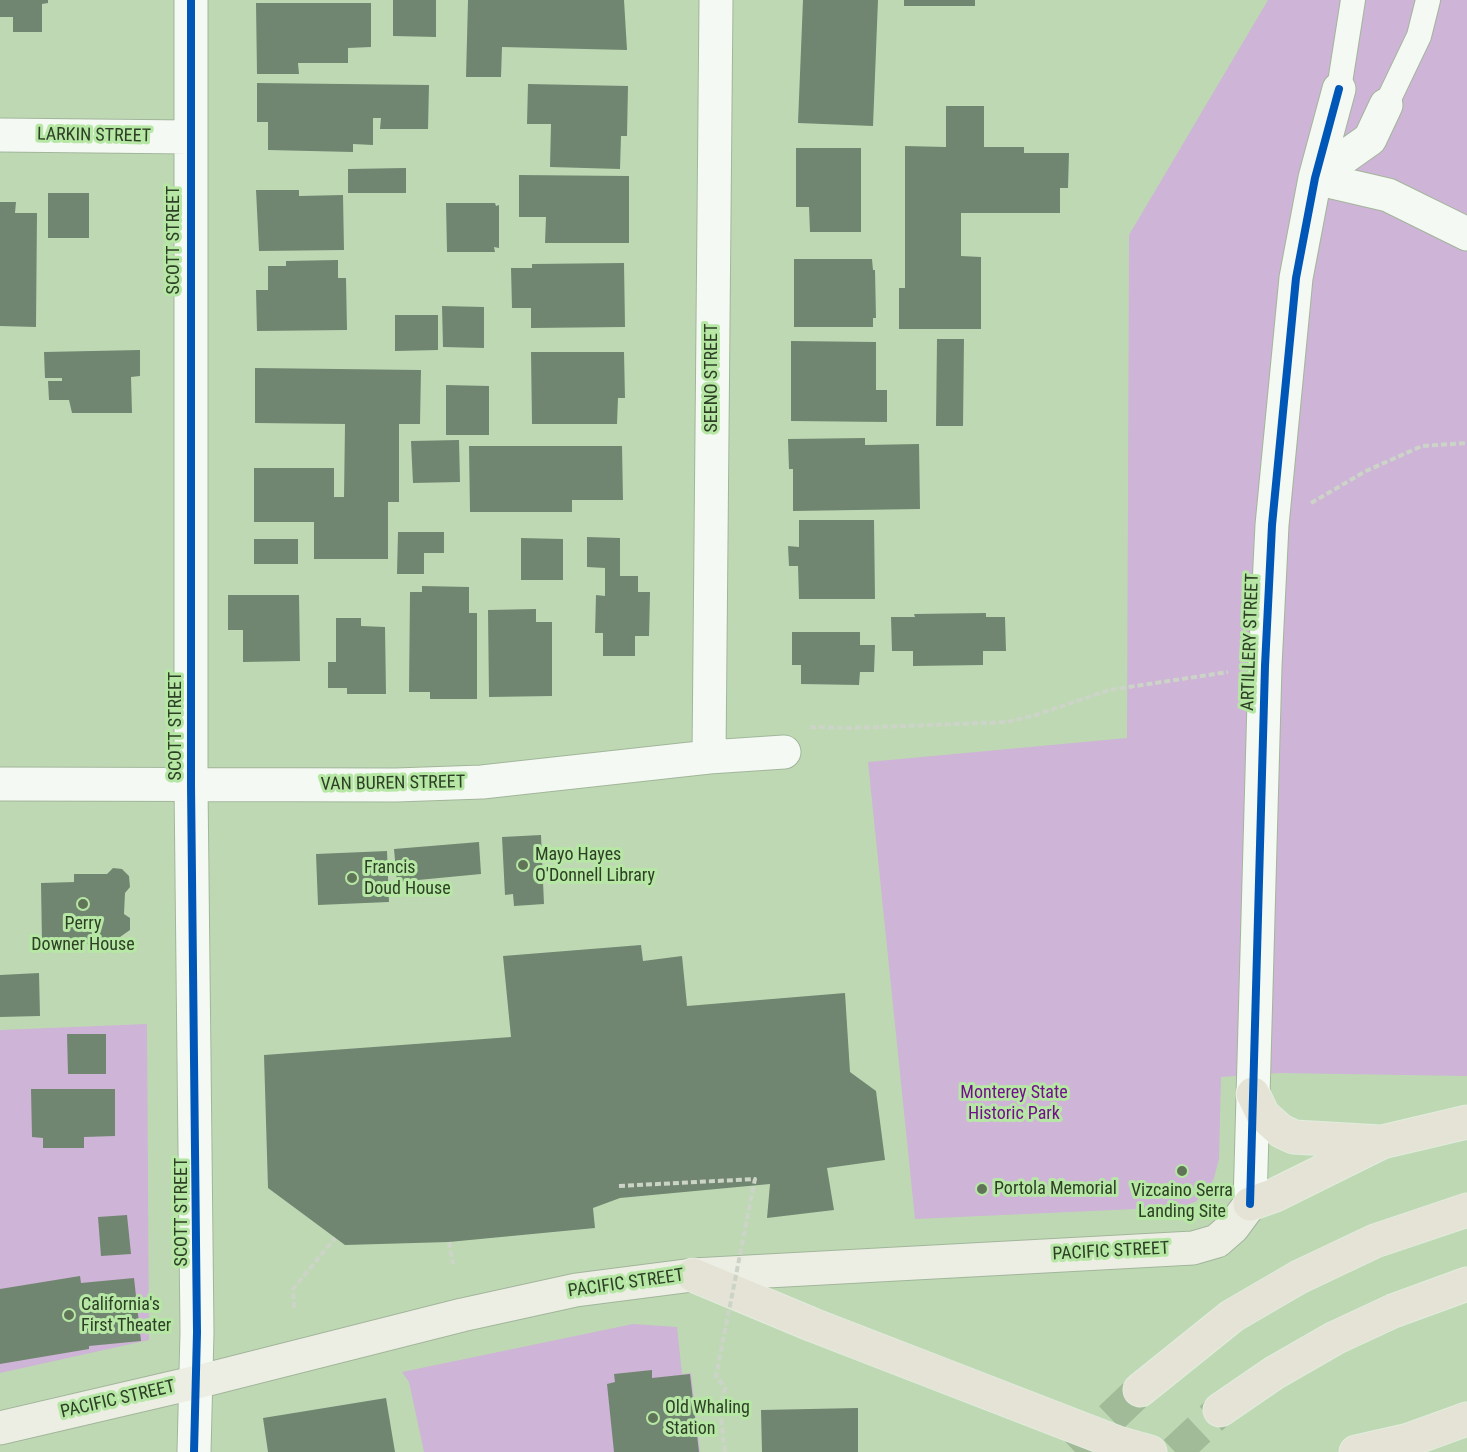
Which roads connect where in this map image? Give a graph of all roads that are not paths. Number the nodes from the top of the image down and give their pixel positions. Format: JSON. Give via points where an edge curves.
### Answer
{"nodes":[{"id":1,"x":191,"y":0,"type":"edge"},
{"id":2,"x":716,"y":0,"type":"edge"},
{"id":3,"x":1353,"y":0,"type":"edge"},
{"id":4,"x":1428,"y":0,"type":"edge"},
{"id":5,"x":1339,"y":89,"type":"joint"},
{"id":6,"x":1386,"y":105,"type":"joint"},
{"id":7,"x":0,"y":135,"type":"edge"},
{"id":8,"x":189,"y":137,"type":"junction"},
{"id":9,"x":1315,"y":178,"type":"junction"},
{"id":10,"x":1467,"y":234,"type":"edge"},
{"id":11,"x":784,"y":752,"type":"road end"},
{"id":12,"x":709,"y":757,"type":"junction"},
{"id":13,"x":0,"y":784,"type":"edge"},
{"id":14,"x":191,"y":785,"type":"junction"},
{"id":15,"x":1253,"y":1094,"type":"junction"},
{"id":16,"x":1467,"y":1122,"type":"edge"},
{"id":17,"x":1382,"y":1142,"type":"junction"},
{"id":18,"x":1250,"y":1204,"type":"junction"},
{"id":19,"x":1467,"y":1210,"type":"edge"},
{"id":20,"x":693,"y":1275,"type":"junction"},
{"id":21,"x":1467,"y":1284,"type":"edge"},
{"id":22,"x":197,"y":1382,"type":"junction"},
{"id":23,"x":1140,"y":1390,"type":"tunnel mouth"},
{"id":24,"x":1220,"y":1410,"type":"tunnel mouth"},
{"id":25,"x":1467,"y":1419,"type":"edge"},
{"id":26,"x":0,"y":1428,"type":"edge"},
{"id":27,"x":194,"y":1452,"type":"edge"},
{"id":28,"x":1150,"y":1452,"type":"edge"},
{"id":29,"x":1356,"y":1452,"type":"edge"}],
"edges":[{"from":1,"to":8,"type":"street","name":"SCOTT STREET"},
{"from":2,"to":12,"type":"street","name":"SEENO STREET"},
{"from":3,"to":5,"type":"lane","name":"ARTILLERY STREET"},
{"from":4,"to":6,"type":"lane","via":[[1419,36]]},
{"from":5,"to":9,"type":"street","name":"ARTILLERY STREET"},
{"from":6,"to":9,"type":"street","via":[[1370,139]]},
{"from":7,"to":8,"type":"street","name":"LARKIN STREET"},
{"from":8,"to":14,"type":"street","name":"SCOTT STREET"},
{"from":9,"to":10,"type":"street","via":[[1388,195]]},
{"from":9,"to":15,"type":"street","name":"ARTILLERY STREET","via":[[1290,324],[1272,525]]},
{"from":11,"to":12,"type":"street","name":"VAN BUREN STREET"},
{"from":12,"to":14,"type":"street","name":"VAN BUREN STREET","via":[[482,782]]},
{"from":13,"to":14,"type":"street","name":"VAN BUREN STREET"},
{"from":14,"to":22,"type":"street","name":"SCOTT STREET"},
{"from":15,"to":17,"type":"main road","via":[[1263,1115],[1294,1137]]},
{"from":15,"to":18,"type":"street","name":"ARTILLERY STREET"},
{"from":16,"to":17,"type":"main road"},
{"from":17,"to":18,"type":"main road"},
{"from":18,"to":20,"type":"main road","name":"PACIFIC STREET","via":[[1217,1241],[1193,1248]]},
{"from":19,"to":23,"type":"main road","via":[[1375,1241],[1299,1277],[1232,1316]]},
{"from":20,"to":22,"type":"main road","name":"PACIFIC STREET","via":[[519,1302]]},
{"from":20,"to":28,"type":"main road","via":[[813,1325]]},
{"from":21,"to":24,"type":"main road","via":[[1393,1311],[1335,1338]]},
{"from":22,"to":26,"type":"main road","name":"PACIFIC STREET"},
{"from":22,"to":27,"type":"street","name":"SCOTT STREET"},
{"from":25,"to":29,"type":"main road","via":[[1409,1440]]}]}
